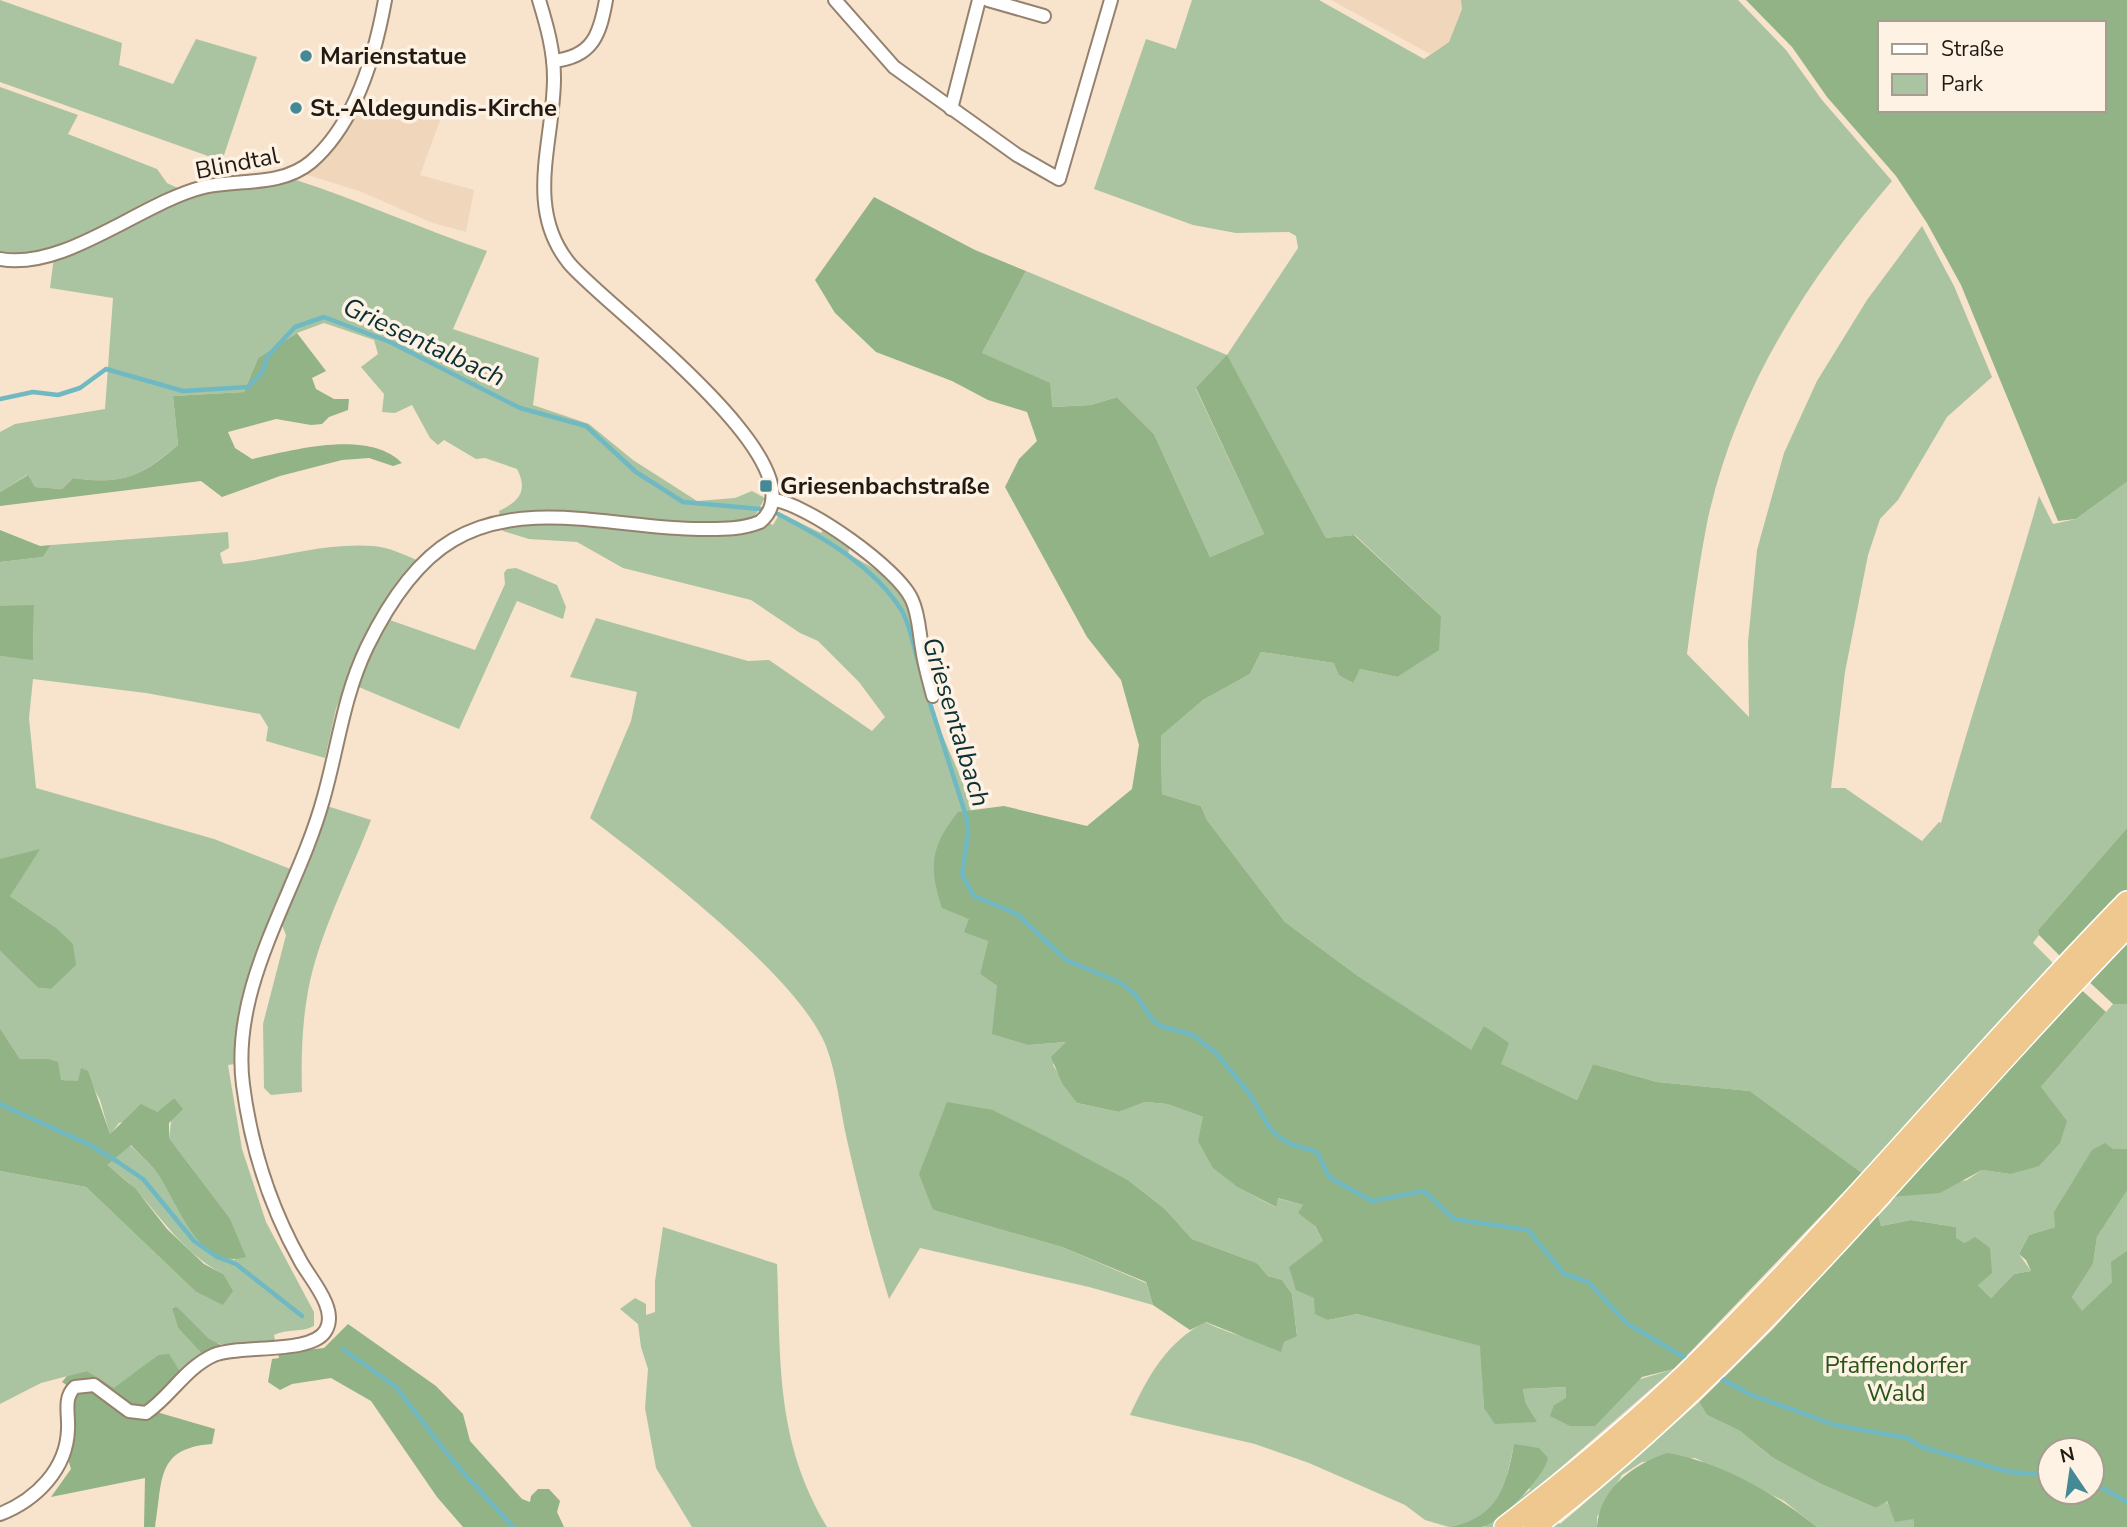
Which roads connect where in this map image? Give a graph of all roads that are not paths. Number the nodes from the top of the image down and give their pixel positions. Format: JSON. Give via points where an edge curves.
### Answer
{"nodes":[{"id":1,"x":384,"y":0,"type":"edge"},
{"id":2,"x":539,"y":0,"type":"edge"},
{"id":3,"x":606,"y":0,"type":"edge"},
{"id":4,"x":835,"y":0,"type":"edge"},
{"id":5,"x":979,"y":0,"type":"edge"},
{"id":6,"x":988,"y":0,"type":"edge"},
{"id":7,"x":1111,"y":0,"type":"edge"},
{"id":8,"x":1044,"y":16,"type":"dead end"},
{"id":9,"x":553,"y":61,"type":"junction"},
{"id":10,"x":951,"y":109,"type":"junction"},
{"id":11,"x":0,"y":259,"type":"edge"},
{"id":12,"x":774,"y":500,"type":"junction"},
{"id":13,"x":933,"y":696,"type":"dead end"},
{"id":14,"x":2127,"y":902,"type":"edge"},
{"id":15,"x":2127,"y":926,"type":"edge"},
{"id":16,"x":1870,"y":1196,"type":"junction"},
{"id":17,"x":1558,"y":1497,"type":"junction"},
{"id":18,"x":0,"y":1514,"type":"edge"},
{"id":19,"x":1505,"y":1527,"type":"edge"},
{"id":20,"x":1534,"y":1527,"type":"edge"}],
"edges":[{"from":1,"to":11,"type":"street","name":"Blindtal","via":[[348,114],[309,164],[278,179],[200,188],[48,254]]},
{"from":2,"to":9,"type":"street"},
{"from":3,"to":9,"type":"street","via":[[600,32],[593,42]]},
{"from":4,"to":10,"type":"street","via":[[894,67]]},
{"from":5,"to":10,"type":"street"},
{"from":6,"to":8,"type":"street"},
{"from":7,"to":10,"type":"street","via":[[1059,179]]},
{"from":9,"to":12,"type":"street","via":[[542,181],[544,205],[558,247],[586,280],[729,413],[764,467]]},
{"from":12,"to":13,"type":"street","via":[[834,528],[899,581],[912,598],[919,620]]},
{"from":12,"to":18,"type":"street","via":[[760,522],[734,528],[555,519],[490,525],[442,547],[409,581],[378,625],[349,689],[323,801],[252,988],[240,1059],[263,1180],[279,1221],[326,1304],[328,1326],[319,1339],[302,1345],[241,1348],[206,1359],[146,1413],[129,1411],[94,1385],[75,1387],[68,1396],[68,1434],[60,1464],[34,1495]]},
{"from":14,"to":16,"type":"highway"},
{"from":15,"to":16,"type":"highway"},
{"from":16,"to":17,"type":"highway","via":[[1698,1386]]},
{"from":17,"to":19,"type":"highway"},
{"from":17,"to":20,"type":"highway"}]}
